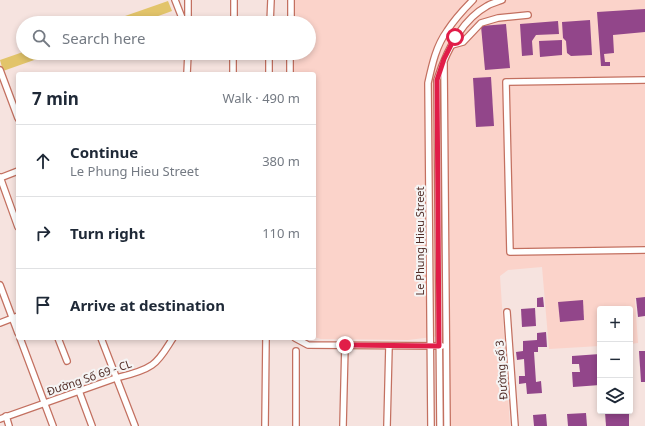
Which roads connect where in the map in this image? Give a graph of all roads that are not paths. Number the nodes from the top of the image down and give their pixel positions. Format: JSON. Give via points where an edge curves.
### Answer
{"nodes":[{"id":1,"x":175,"y":0,"type":"edge"},
{"id":2,"x":188,"y":0,"type":"edge"},
{"id":3,"x":234,"y":0,"type":"edge"},
{"id":4,"x":271,"y":0,"type":"edge"},
{"id":5,"x":291,"y":0,"type":"edge"},
{"id":6,"x":472,"y":0,"type":"edge"},
{"id":7,"x":502,"y":0,"type":"edge"},
{"id":8,"x":528,"y":15,"type":"dead end"},
{"id":9,"x":181,"y":16,"type":"edge"},
{"id":10,"x":188,"y":16,"type":"edge"},
{"id":11,"x":234,"y":16,"type":"edge"},
{"id":12,"x":270,"y":16,"type":"edge"},
{"id":13,"x":291,"y":16,"type":"edge"},
{"id":14,"x":452,"y":45,"type":"junction"},
{"id":15,"x":188,"y":60,"type":"edge"},
{"id":16,"x":233,"y":60,"type":"edge"},
{"id":17,"x":269,"y":60,"type":"edge"},
{"id":18,"x":290,"y":60,"type":"edge"},
{"id":19,"x":0,"y":70,"type":"edge"},
{"id":20,"x":187,"y":72,"type":"edge"},
{"id":21,"x":233,"y":72,"type":"edge"},
{"id":22,"x":269,"y":72,"type":"edge"},
{"id":23,"x":290,"y":72,"type":"edge"},
{"id":24,"x":645,"y":80,"type":"edge"},
{"id":25,"x":16,"y":113,"type":"edge"},
{"id":26,"x":16,"y":172,"type":"edge"},
{"id":27,"x":0,"y":178,"type":"edge"},
{"id":28,"x":16,"y":222,"type":"edge"},
{"id":29,"x":645,"y":250,"type":"edge"},
{"id":30,"x":431,"y":268,"type":"junction"},
{"id":31,"x":443,"y":268,"type":"junction"},
{"id":32,"x":0,"y":285,"type":"edge"},
{"id":33,"x":507,"y":312,"type":"dead end"},
{"id":34,"x":15,"y":317,"type":"edge"},
{"id":35,"x":0,"y":323,"type":"edge"},
{"id":36,"x":21,"y":340,"type":"edge"},
{"id":37,"x":59,"y":340,"type":"edge"},
{"id":38,"x":102,"y":340,"type":"edge"},
{"id":39,"x":172,"y":340,"type":"edge"},
{"id":40,"x":266,"y":340,"type":"edge"},
{"id":41,"x":299,"y":340,"type":"edge"},
{"id":42,"x":345,"y":345,"type":"junction"},
{"id":43,"x":388,"y":346,"type":"junction"},
{"id":44,"x":434,"y":346,"type":"junction"},
{"id":45,"x":446,"y":346,"type":"junction"},
{"id":46,"x":296,"y":351,"type":"dead end"},
{"id":47,"x":67,"y":361,"type":"dead end"},
{"id":48,"x":116,"y":378,"type":"junction"},
{"id":49,"x":78,"y":391,"type":"junction"},
{"id":50,"x":44,"y":403,"type":"junction"},
{"id":51,"x":3,"y":417,"type":"edge"},
{"id":52,"x":9,"y":426,"type":"edge"},
{"id":53,"x":53,"y":426,"type":"edge"},
{"id":54,"x":92,"y":426,"type":"edge"},
{"id":55,"x":135,"y":426,"type":"edge"},
{"id":56,"x":265,"y":426,"type":"edge"},
{"id":57,"x":296,"y":426,"type":"edge"},
{"id":58,"x":343,"y":426,"type":"edge"},
{"id":59,"x":387,"y":426,"type":"edge"},
{"id":60,"x":431,"y":426,"type":"edge"},
{"id":61,"x":434,"y":426,"type":"edge"},
{"id":62,"x":440,"y":426,"type":"edge"},
{"id":63,"x":447,"y":426,"type":"edge"},
{"id":64,"x":515,"y":426,"type":"edge"}],
"edges":[{"from":1,"to":9,"type":"street"},
{"from":2,"to":10,"type":"street"},
{"from":3,"to":11,"type":"street"},
{"from":4,"to":12,"type":"street"},
{"from":5,"to":13,"type":"street"},
{"from":6,"to":30,"type":"street","name":"Le Phung Hieu Street","via":[[446,32],[434,57],[428,83]]},
{"from":7,"to":14,"type":"street","name":"Le Phung Hieu Street","via":[[487,6],[470,19],[455,37]]},
{"from":8,"to":14,"type":"street","via":[[498,18],[481,23],[463,42]]},
{"from":14,"to":31,"type":"street","name":"Le Phung Hieu Street","via":[[437,80]]},
{"from":15,"to":20,"type":"street"},
{"from":16,"to":21,"type":"street"},
{"from":17,"to":22,"type":"street"},
{"from":18,"to":23,"type":"street"},
{"from":19,"to":25,"type":"street"},
{"from":24,"to":29,"type":"street","via":[[506,82],[510,252]]},
{"from":26,"to":27,"type":"street"},
{"from":27,"to":28,"type":"street"},
{"from":30,"to":31,"type":"street"},
{"from":30,"to":44,"type":"street","name":"Le Phung Hieu Street"},
{"from":31,"to":44,"type":"street","name":"Le Phung Hieu Street"},
{"from":31,"to":45,"type":"street","name":"Le Phung Hieu Street"},
{"from":32,"to":34,"type":"street"},
{"from":33,"to":64,"type":"street","name":"Đường số 3"},
{"from":34,"to":35,"type":"street"},
{"from":36,"to":50,"type":"street"},
{"from":37,"to":47,"type":"street"},
{"from":38,"to":48,"type":"street"},
{"from":39,"to":48,"type":"street","name":"Đường Số 69 - CL","via":[[152,365]]},
{"from":40,"to":56,"type":"street"},
{"from":41,"to":42,"type":"street","via":[[308,345]]},
{"from":42,"to":43,"type":"street"},
{"from":42,"to":58,"type":"street"},
{"from":43,"to":44,"type":"street"},
{"from":43,"to":59,"type":"street"},
{"from":44,"to":45,"type":"street"},
{"from":44,"to":60,"type":"street","name":"Le Phung Hieu Street"},
{"from":44,"to":61,"type":"street","name":"Le Phung Hieu Street"},
{"from":44,"to":62,"type":"street","name":"Le Phung Hieu Street"},
{"from":45,"to":63,"type":"street","name":"Le Phung Hieu Street"},
{"from":46,"to":57,"type":"street"},
{"from":48,"to":49,"type":"street","name":"Đường Số 69 - CL"},
{"from":48,"to":55,"type":"street"},
{"from":49,"to":50,"type":"street","name":"Đường Số 69 - CL"},
{"from":49,"to":54,"type":"street"},
{"from":50,"to":51,"type":"street","name":"Đường Số 69 - CL"},
{"from":50,"to":53,"type":"street"},
{"from":51,"to":52,"type":"street"}]}
